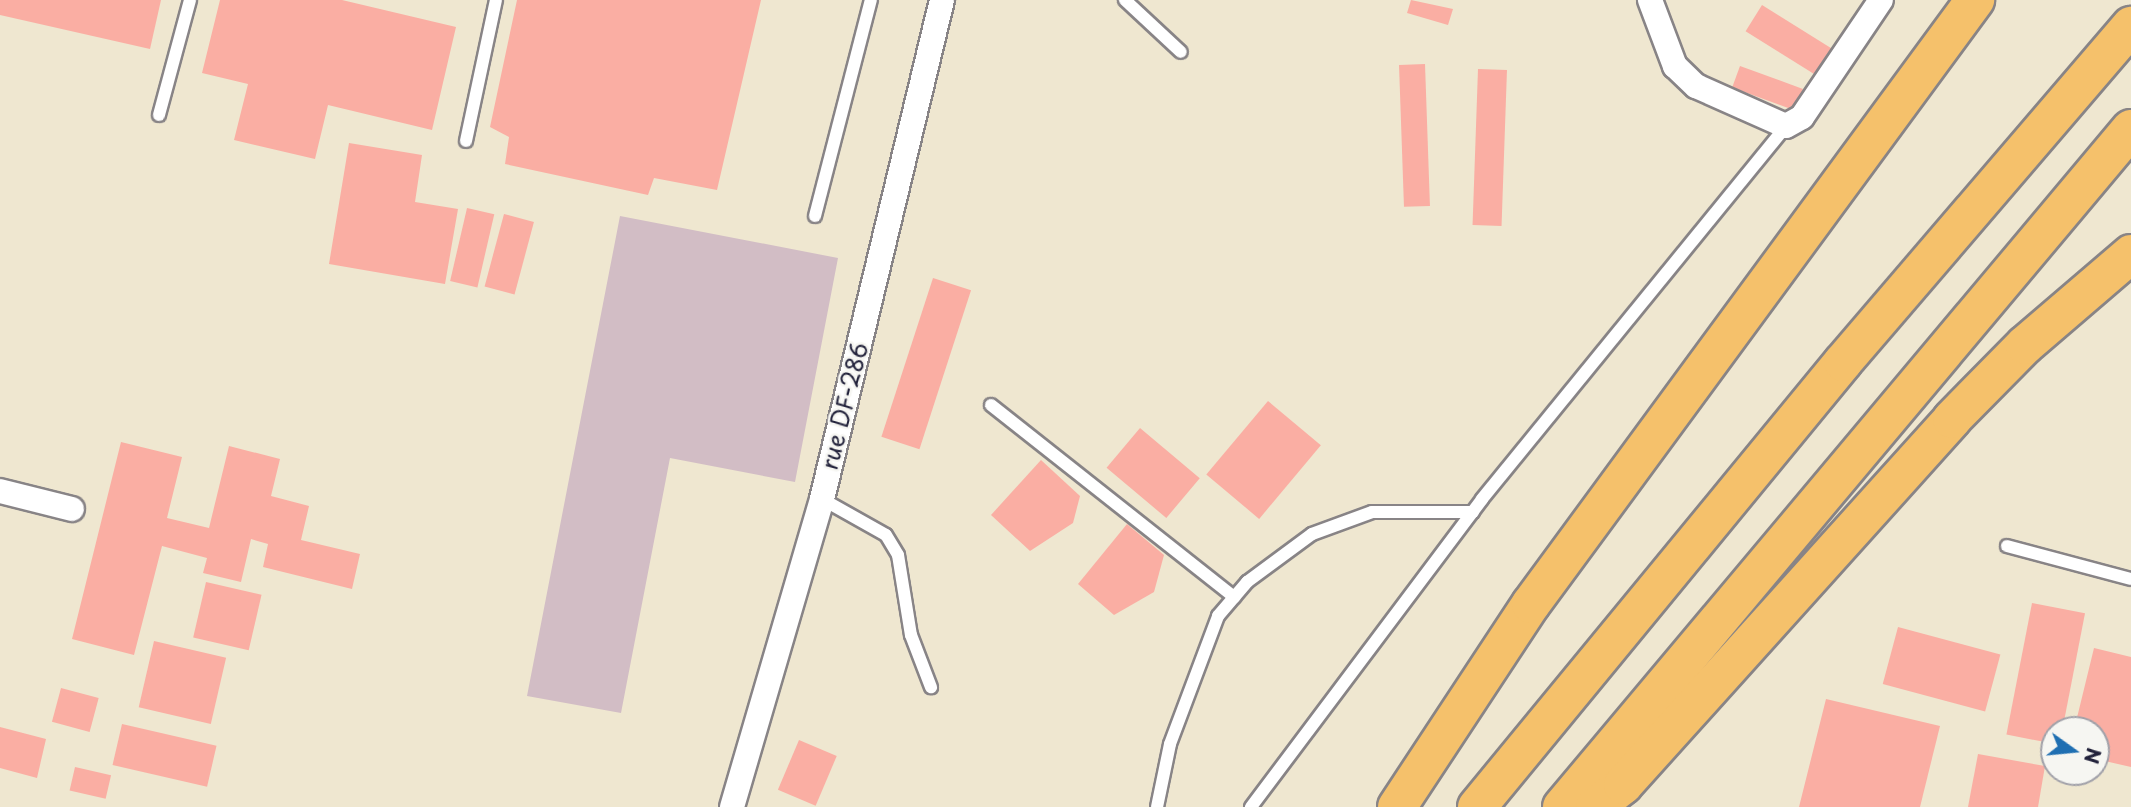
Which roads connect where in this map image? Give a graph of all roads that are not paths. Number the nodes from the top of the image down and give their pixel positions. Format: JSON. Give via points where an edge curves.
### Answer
{"nodes":[{"id":1,"x":190,"y":0,"type":"edge"},
{"id":2,"x":496,"y":0,"type":"edge"},
{"id":3,"x":871,"y":0,"type":"edge"},
{"id":4,"x":942,"y":0,"type":"edge"},
{"id":5,"x":1125,"y":0,"type":"edge"},
{"id":6,"x":1650,"y":0,"type":"edge"},
{"id":7,"x":1881,"y":0,"type":"edge"},
{"id":8,"x":1975,"y":0,"type":"edge"},
{"id":9,"x":2131,"y":26,"type":"edge"},
{"id":10,"x":1181,"y":52,"type":"dead end"},
{"id":11,"x":159,"y":116,"type":"dead end"},
{"id":12,"x":1786,"y":126,"type":"junction"},
{"id":13,"x":2131,"y":129,"type":"edge"},
{"id":14,"x":466,"y":141,"type":"dead end"},
{"id":15,"x":815,"y":216,"type":"dead end"},
{"id":16,"x":2131,"y":254,"type":"edge"},
{"id":17,"x":991,"y":405,"type":"dead end"},
{"id":18,"x":0,"y":491,"type":"edge"},
{"id":19,"x":822,"y":499,"type":"junction"},
{"id":20,"x":72,"y":509,"type":"dead end"},
{"id":21,"x":1473,"y":512,"type":"junction"},
{"id":22,"x":2007,"y":546,"type":"dead end"},
{"id":23,"x":2131,"y":579,"type":"edge"},
{"id":24,"x":1234,"y":597,"type":"junction"},
{"id":25,"x":931,"y":687,"type":"dead end"},
{"id":26,"x":732,"y":807,"type":"edge"},
{"id":27,"x":1157,"y":807,"type":"edge"},
{"id":28,"x":1251,"y":807,"type":"edge"},
{"id":29,"x":1397,"y":807,"type":"edge"},
{"id":30,"x":1476,"y":807,"type":"edge"},
{"id":31,"x":1562,"y":807,"type":"edge"},
{"id":32,"x":1595,"y":807,"type":"edge"}],
"edges":[{"from":1,"to":11,"type":"lane"},
{"from":2,"to":14,"type":"lane"},
{"from":3,"to":15,"type":"lane"},
{"from":4,"to":19,"type":"street","name":"rue DF-286"},
{"from":5,"to":10,"type":"lane"},
{"from":6,"to":12,"type":"street","via":[[1675,65],[1696,86]]},
{"from":7,"to":12,"type":"street","via":[[1801,117]]},
{"from":8,"to":29,"type":"highway","via":[[1531,604]]},
{"from":9,"to":30,"type":"highway","via":[[1843,362]]},
{"from":12,"to":21,"type":"lane"},
{"from":13,"to":31,"type":"highway"},
{"from":16,"to":32,"type":"highway","via":[[2025,345],[1952,419],[1623,785]]},
{"from":17,"to":24,"type":"lane"},
{"from":18,"to":20,"type":"street"},
{"from":19,"to":25,"type":"lane","via":[[886,535],[898,555],[911,635]]},
{"from":19,"to":26,"type":"street","name":"rue DF-286"},
{"from":21,"to":24,"type":"lane","via":[[1373,512],[1312,534]]},
{"from":21,"to":28,"type":"lane"},
{"from":22,"to":23,"type":"lane"},
{"from":24,"to":27,"type":"lane","via":[[1218,616],[1175,732]]}]}
